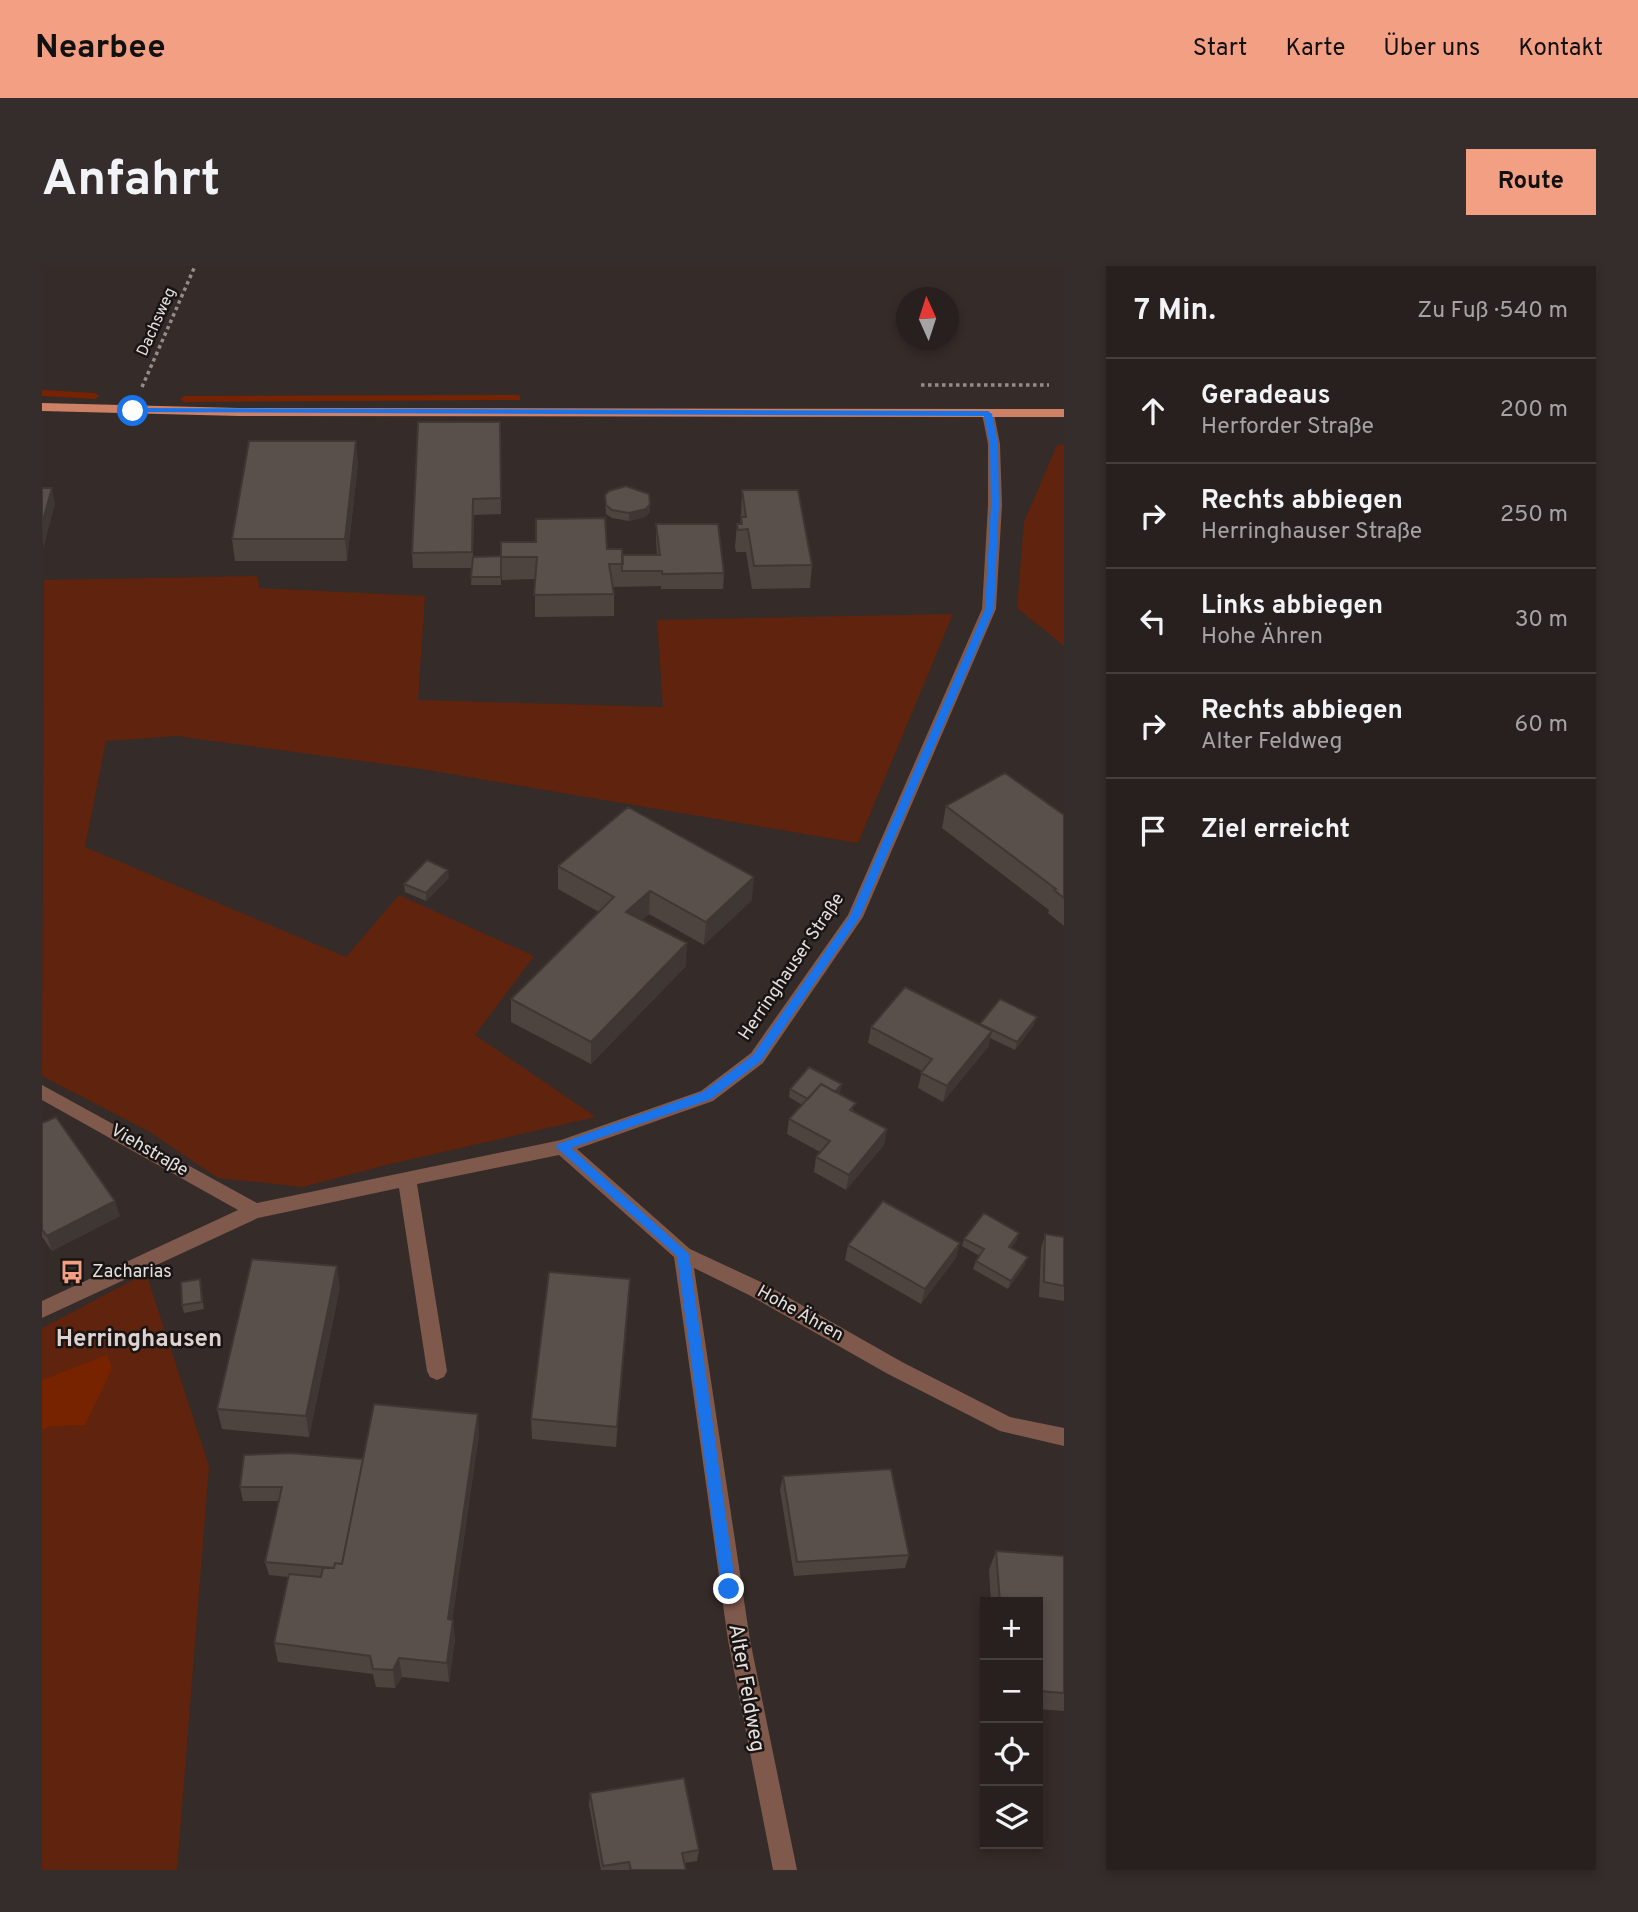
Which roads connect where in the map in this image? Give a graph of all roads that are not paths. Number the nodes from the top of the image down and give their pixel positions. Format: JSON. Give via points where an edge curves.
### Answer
{"nodes":[{"id":1,"x":42,"y":407,"type":"edge"},
{"id":2,"x":1064,"y":413,"type":"edge"},
{"id":3,"x":988,"y":414,"type":"junction"},
{"id":4,"x":42,"y":1091,"type":"edge"},
{"id":5,"x":562,"y":1147,"type":"junction"},
{"id":6,"x":407,"y":1179,"type":"junction"},
{"id":7,"x":255,"y":1211,"type":"junction"},
{"id":8,"x":683,"y":1254,"type":"junction"},
{"id":9,"x":42,"y":1310,"type":"edge"},
{"id":10,"x":437,"y":1371,"type":"dead end"},
{"id":11,"x":1064,"y":1437,"type":"edge"},
{"id":12,"x":785,"y":1870,"type":"edge"}],
"edges":[{"from":1,"to":3,"type":"main road","via":[[239,412]]},
{"from":2,"to":3,"type":"main road"},
{"from":3,"to":5,"type":"street","name":"Herringhauser Straße","via":[[994,444],[995,505],[989,609],[855,917],[757,1058],[707,1096]]},
{"from":4,"to":7,"type":"street","name":"Viehstraße"},
{"from":5,"to":6,"type":"street","name":"Herringhauser Straße"},
{"from":5,"to":8,"type":"street","name":"Hohe Ähren"},
{"from":6,"to":7,"type":"street","name":"Herringhauser Straße"},
{"from":6,"to":10,"type":"street"},
{"from":7,"to":9,"type":"street","name":"Herringhauser Straße"},
{"from":8,"to":11,"type":"street","name":"Hohe Ähren","via":[[1007,1425]]},
{"from":8,"to":12,"type":"street","name":"Alter Feldweg","via":[[729,1589],[761,1772]]}]}
